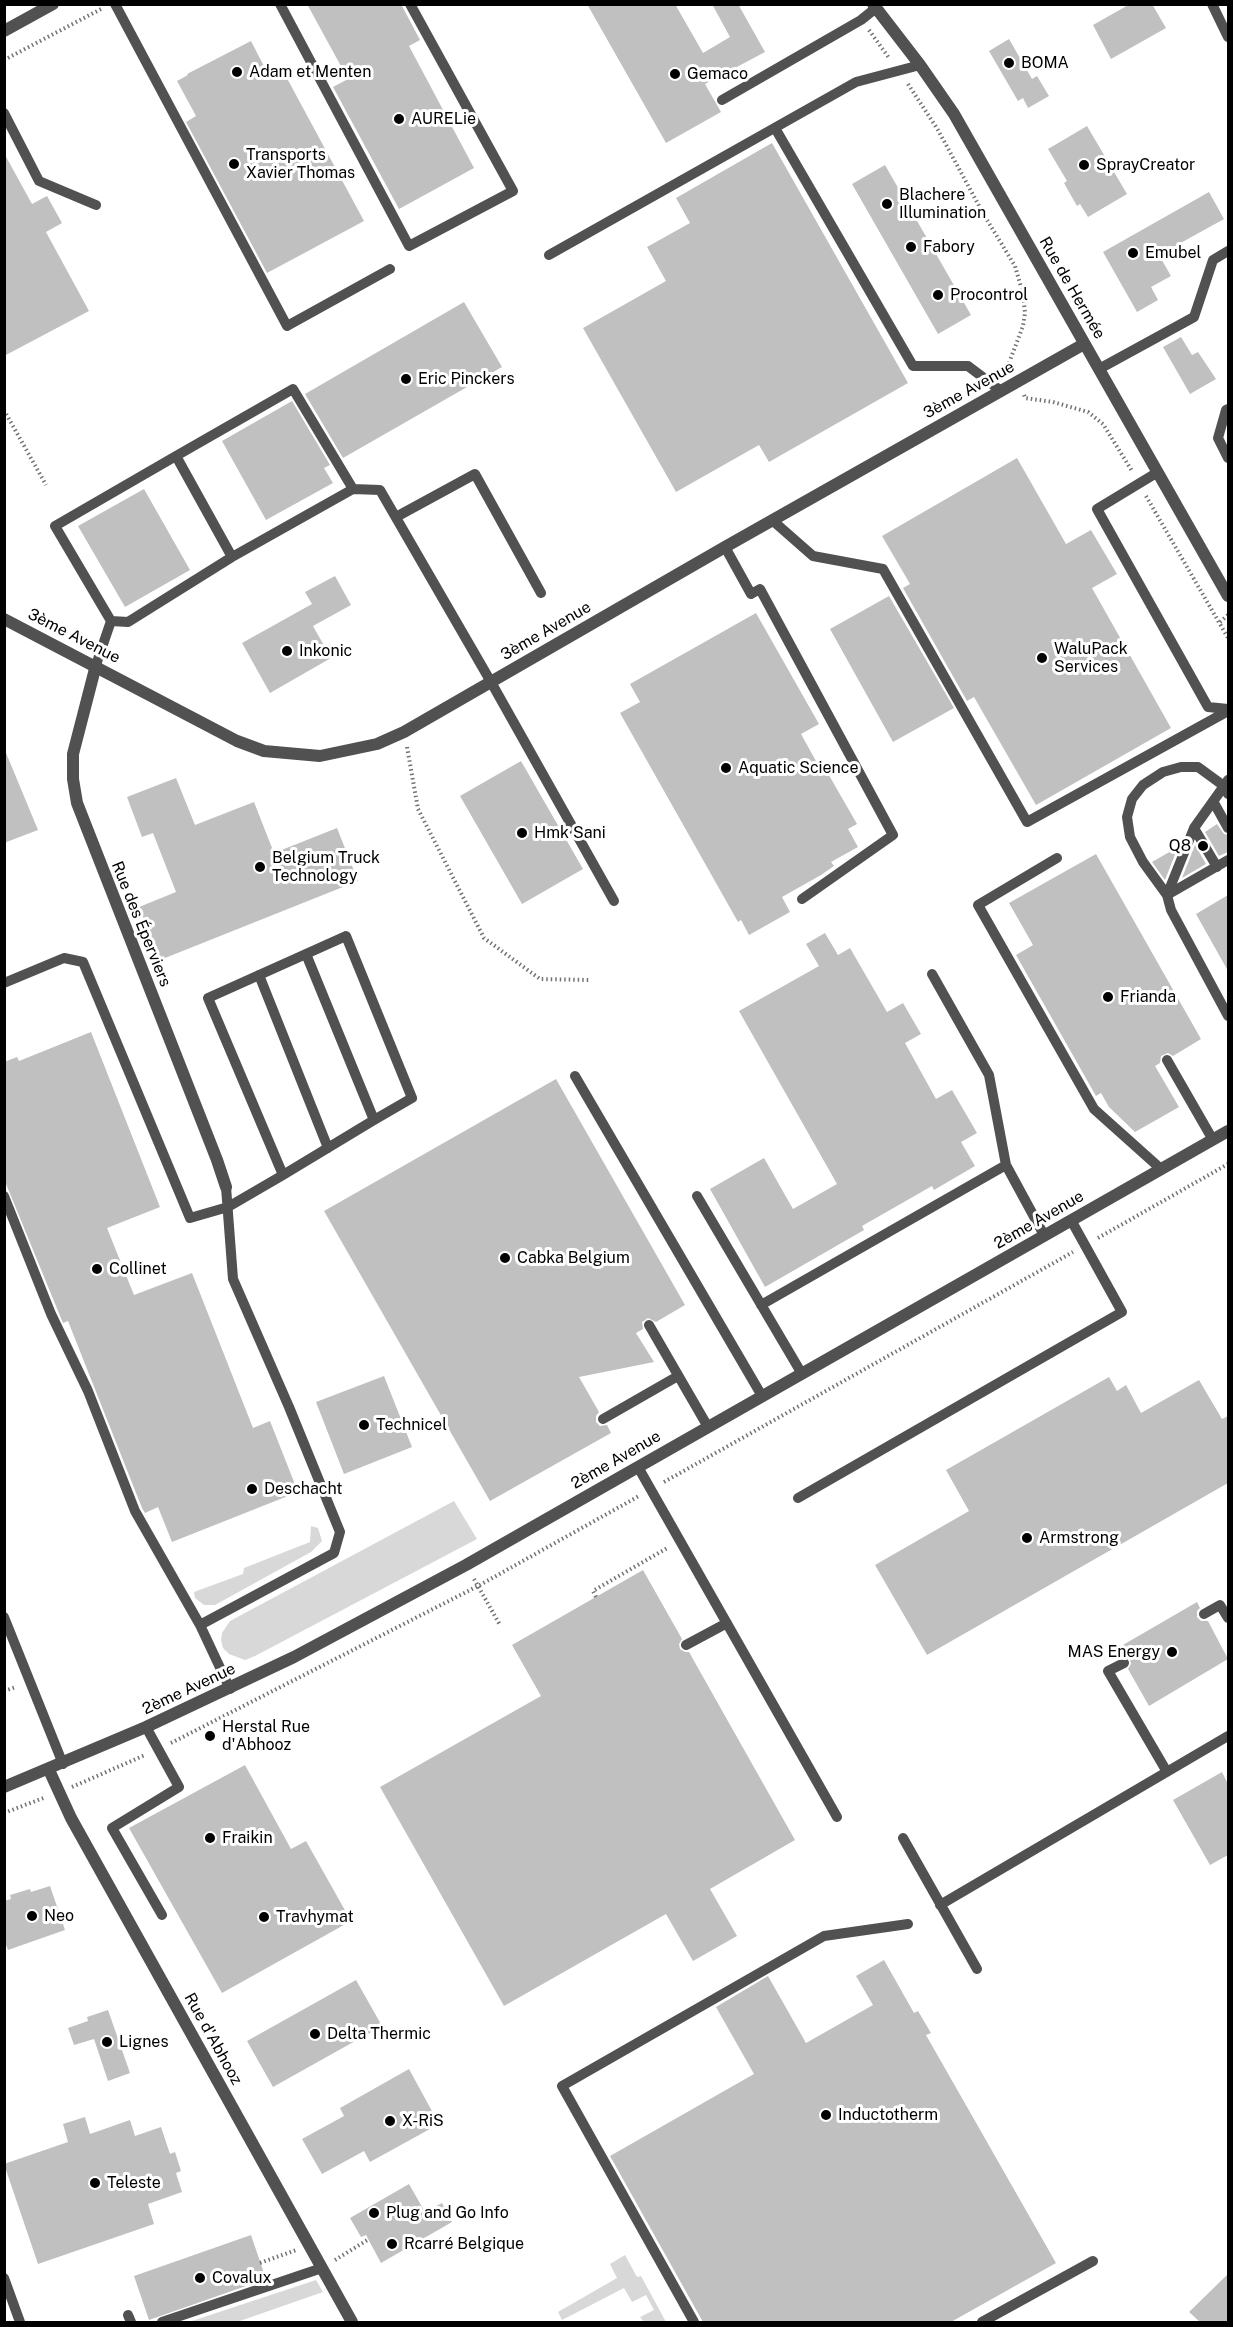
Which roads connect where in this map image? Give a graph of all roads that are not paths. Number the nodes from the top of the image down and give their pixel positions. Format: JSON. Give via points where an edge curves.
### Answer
{"nodes":[{"id":1,"x":53,"y":4,"type":"edge"},
{"id":2,"x":115,"y":4,"type":"edge"},
{"id":3,"x":280,"y":4,"type":"edge"},
{"id":4,"x":410,"y":4,"type":"edge"},
{"id":5,"x":1212,"y":4,"type":"edge"},
{"id":6,"x":875,"y":6,"type":"edge"},
{"id":7,"x":4,"y":31,"type":"edge"},
{"id":8,"x":1228,"y":38,"type":"edge"},
{"id":9,"x":920,"y":65,"type":"junction"},
{"id":10,"x":722,"y":100,"type":"dead end"},
{"id":11,"x":4,"y":112,"type":"edge"},
{"id":12,"x":775,"y":128,"type":"junction"},
{"id":13,"x":96,"y":205,"type":"dead end"},
{"id":14,"x":1228,"y":251,"type":"edge"},
{"id":15,"x":549,"y":255,"type":"dead end"},
{"id":16,"x":390,"y":269,"type":"dead end"},
{"id":17,"x":1084,"y":344,"type":"junction"},
{"id":18,"x":1099,"y":369,"type":"junction"},
{"id":19,"x":1001,"y":391,"type":"junction"},
{"id":20,"x":1228,"y":409,"type":"edge"},
{"id":21,"x":176,"y":456,"type":"junction"},
{"id":22,"x":1228,"y":458,"type":"edge"},
{"id":23,"x":1158,"y":472,"type":"junction"},
{"id":24,"x":353,"y":489,"type":"junction"},
{"id":25,"x":396,"y":517,"type":"junction"},
{"id":26,"x":772,"y":520,"type":"junction"},
{"id":27,"x":725,"y":547,"type":"junction"},
{"id":28,"x":232,"y":557,"type":"junction"},
{"id":29,"x":541,"y":593,"type":"dead end"},
{"id":30,"x":1228,"y":596,"type":"edge"},
{"id":31,"x":4,"y":620,"type":"edge"},
{"id":32,"x":111,"y":621,"type":"junction"},
{"id":33,"x":96,"y":665,"type":"junction"},
{"id":34,"x":491,"y":682,"type":"junction"},
{"id":35,"x":1228,"y":710,"type":"edge"},
{"id":36,"x":1227,"y":787,"type":"edge"},
{"id":37,"x":1213,"y":801,"type":"junction"},
{"id":38,"x":1194,"y":828,"type":"junction"},
{"id":39,"x":1228,"y":828,"type":"edge"},
{"id":40,"x":1057,"y":858,"type":"dead end"},
{"id":41,"x":1228,"y":860,"type":"edge"},
{"id":42,"x":1217,"y":867,"type":"junction"},
{"id":43,"x":1167,"y":895,"type":"junction"},
{"id":44,"x":802,"y":899,"type":"dead end"},
{"id":45,"x":614,"y":901,"type":"dead end"},
{"id":46,"x":306,"y":954,"type":"junction"},
{"id":47,"x":932,"y":974,"type":"dead end"},
{"id":48,"x":259,"y":975,"type":"junction"},
{"id":49,"x":4,"y":982,"type":"edge"},
{"id":50,"x":1228,"y":1016,"type":"edge"},
{"id":51,"x":1167,"y":1059,"type":"dead end"},
{"id":52,"x":575,"y":1076,"type":"dead end"},
{"id":53,"x":374,"y":1120,"type":"junction"},
{"id":54,"x":1228,"y":1131,"type":"edge"},
{"id":55,"x":1213,"y":1140,"type":"junction"},
{"id":56,"x":328,"y":1148,"type":"junction"},
{"id":57,"x":1006,"y":1165,"type":"junction"},
{"id":58,"x":1161,"y":1169,"type":"junction"},
{"id":59,"x":283,"y":1175,"type":"junction"},
{"id":60,"x":226,"y":1187,"type":"joint"},
{"id":61,"x":4,"y":1196,"type":"edge"},
{"id":62,"x":697,"y":1196,"type":"dead end"},
{"id":63,"x":228,"y":1207,"type":"junction"},
{"id":64,"x":1071,"y":1220,"type":"junction"},
{"id":65,"x":1044,"y":1235,"type":"junction"},
{"id":66,"x":761,"y":1305,"type":"junction"},
{"id":67,"x":649,"y":1326,"type":"dead end"},
{"id":68,"x":802,"y":1374,"type":"junction"},
{"id":69,"x":678,"y":1376,"type":"junction"},
{"id":70,"x":762,"y":1396,"type":"junction"},
{"id":71,"x":603,"y":1419,"type":"dead end"},
{"id":72,"x":708,"y":1427,"type":"junction"},
{"id":73,"x":638,"y":1467,"type":"junction"},
{"id":74,"x":798,"y":1498,"type":"dead end"},
{"id":75,"x":1204,"y":1614,"type":"dead end"},
{"id":76,"x":4,"y":1617,"type":"edge"},
{"id":77,"x":1228,"y":1618,"type":"edge"},
{"id":78,"x":726,"y":1623,"type":"junction"},
{"id":79,"x":200,"y":1625,"type":"junction"},
{"id":80,"x":686,"y":1646,"type":"dead end"},
{"id":81,"x":1124,"y":1663,"type":"dead end"},
{"id":82,"x":230,"y":1689,"type":"junction"},
{"id":83,"x":146,"y":1727,"type":"junction"},
{"id":84,"x":1228,"y":1736,"type":"edge"},
{"id":85,"x":63,"y":1764,"type":"junction"},
{"id":86,"x":49,"y":1770,"type":"junction"},
{"id":87,"x":1167,"y":1772,"type":"junction"},
{"id":88,"x":4,"y":1787,"type":"edge"},
{"id":89,"x":837,"y":1817,"type":"dead end"},
{"id":90,"x":903,"y":1838,"type":"dead end"},
{"id":91,"x":940,"y":1905,"type":"junction"},
{"id":92,"x":162,"y":1915,"type":"dead end"},
{"id":93,"x":908,"y":1924,"type":"dead end"},
{"id":94,"x":977,"y":1969,"type":"dead end"},
{"id":95,"x":1093,"y":2261,"type":"dead end"},
{"id":96,"x":322,"y":2268,"type":"junction"},
{"id":97,"x":4,"y":2278,"type":"edge"},
{"id":98,"x":20,"y":2322,"type":"edge"},
{"id":99,"x":162,"y":2322,"type":"edge"},
{"id":100,"x":352,"y":2322,"type":"edge"},
{"id":101,"x":694,"y":2322,"type":"edge"},
{"id":102,"x":982,"y":2322,"type":"edge"}],
"edges":[{"from":1,"to":7,"type":"street"},
{"from":2,"to":16,"type":"lane","via":[[287,326]]},
{"from":3,"to":4,"type":"lane","via":[[409,246],[513,191]]},
{"from":5,"to":8,"type":"lane"},
{"from":6,"to":9,"type":"street","name":"Rue de Hermée"},
{"from":6,"to":10,"type":"lane","via":[[861,20]]},
{"from":9,"to":12,"type":"lane","via":[[856,82]]},
{"from":9,"to":17,"type":"street","name":"Rue de Hermée","via":[[954,114]]},
{"from":11,"to":13,"type":"lane","via":[[39,181]]},
{"from":12,"to":15,"type":"lane"},
{"from":12,"to":19,"type":"lane","via":[[912,366],[968,366]]},
{"from":14,"to":18,"type":"lane","via":[[1213,260],[1194,317]]},
{"from":17,"to":18,"type":"street","name":"Rue de Hermée"},
{"from":17,"to":19,"type":"street","name":"3ème Avenue"},
{"from":18,"to":23,"type":"street","name":"Rue de Hermée"},
{"from":19,"to":26,"type":"street","name":"3ème Avenue"},
{"from":20,"to":22,"type":"lane","via":[[1218,438]]},
{"from":21,"to":24,"type":"lane","via":[[293,389]]},
{"from":21,"to":28,"type":"lane"},
{"from":21,"to":32,"type":"lane","via":[[55,526]]},
{"from":23,"to":30,"type":"street","name":"Rue de Hermée"},
{"from":23,"to":35,"type":"lane","via":[[1097,508],[1208,707]]},
{"from":24,"to":25,"type":"lane","via":[[380,490]]},
{"from":24,"to":28,"type":"lane"},
{"from":25,"to":29,"type":"lane","via":[[476,474]]},
{"from":25,"to":34,"type":"lane"},
{"from":26,"to":27,"type":"street","name":"3ème Avenue"},
{"from":26,"to":35,"type":"lane","via":[[813,556],[883,570],[1027,822]]},
{"from":27,"to":34,"type":"street","name":"3ème Avenue"},
{"from":27,"to":44,"type":"lane","via":[[751,594],[760,589],[893,835]]},
{"from":28,"to":32,"type":"lane","via":[[128,622]]},
{"from":31,"to":33,"type":"street","name":"3ème Avenue"},
{"from":32,"to":33,"type":"lane"},
{"from":33,"to":34,"type":"street","name":"3ème Avenue","via":[[237,741],[264,751],[320,756],[377,744]]},
{"from":33,"to":60,"type":"street","name":"Rue des Éperviers","via":[[73,754],[77,803]]},
{"from":34,"to":45,"type":"lane"},
{"from":36,"to":37,"type":"lane"},
{"from":36,"to":43,"type":"lane","via":[[1198,768],[1181,767],[1163,772],[1143,785],[1132,799],[1127,817],[1130,837]]},
{"from":37,"to":38,"type":"lane"},
{"from":37,"to":39,"type":"lane"},
{"from":38,"to":42,"type":"lane"},
{"from":38,"to":43,"type":"lane"},
{"from":40,"to":58,"type":"lane","via":[[978,905],[1094,1110]]},
{"from":41,"to":42,"type":"lane"},
{"from":42,"to":43,"type":"lane"},
{"from":43,"to":50,"type":"lane","via":[[1171,910]]},
{"from":46,"to":48,"type":"lane"},
{"from":46,"to":53,"type":"lane"},
{"from":46,"to":53,"type":"lane","via":[[346,936],[412,1098]]},
{"from":47,"to":57,"type":"lane","via":[[989,1076]]},
{"from":48,"to":56,"type":"lane"},
{"from":48,"to":59,"type":"lane","via":[[208,998]]},
{"from":49,"to":63,"type":"lane","via":[[64,958],[83,962],[190,1218]]},
{"from":51,"to":55,"type":"lane"},
{"from":52,"to":70,"type":"lane"},
{"from":53,"to":56,"type":"lane"},
{"from":54,"to":55,"type":"street","name":"2ème Avenue"},
{"from":55,"to":58,"type":"street","name":"2ème Avenue"},
{"from":56,"to":59,"type":"lane"},
{"from":57,"to":65,"type":"lane"},
{"from":57,"to":66,"type":"lane"},
{"from":58,"to":64,"type":"street","name":"2ème Avenue"},
{"from":59,"to":63,"type":"lane"},
{"from":60,"to":63,"type":"lane"},
{"from":61,"to":79,"type":"lane","via":[[135,1511]]},
{"from":62,"to":66,"type":"lane"},
{"from":63,"to":79,"type":"lane","via":[[233,1279],[340,1532],[334,1553]]},
{"from":64,"to":65,"type":"street","name":"2ème Avenue"},
{"from":64,"to":74,"type":"lane","via":[[1122,1312]]},
{"from":65,"to":68,"type":"street","name":"2ème Avenue"},
{"from":66,"to":68,"type":"lane"},
{"from":67,"to":69,"type":"lane"},
{"from":68,"to":70,"type":"street","name":"2ème Avenue"},
{"from":69,"to":71,"type":"lane"},
{"from":69,"to":72,"type":"lane"},
{"from":70,"to":72,"type":"street","name":"2ème Avenue"},
{"from":72,"to":73,"type":"street","name":"2ème Avenue"},
{"from":73,"to":78,"type":"lane"},
{"from":73,"to":82,"type":"street","name":"2ème Avenue","via":[[466,1565]]},
{"from":75,"to":77,"type":"lane","via":[[1220,1605]]},
{"from":76,"to":85,"type":"lane"},
{"from":78,"to":80,"type":"lane"},
{"from":78,"to":89,"type":"lane"},
{"from":79,"to":82,"type":"lane"},
{"from":81,"to":87,"type":"lane","via":[[1108,1671]]},
{"from":82,"to":83,"type":"street","name":"2ème Avenue"},
{"from":83,"to":85,"type":"street","name":"2ème Avenue"},
{"from":83,"to":92,"type":"lane","via":[[179,1787],[112,1828]]},
{"from":84,"to":87,"type":"lane"},
{"from":85,"to":86,"type":"street","name":"2ème Avenue"},
{"from":86,"to":88,"type":"street","name":"2ème Avenue"},
{"from":86,"to":96,"type":"street","name":"Rue d'Abhooz","via":[[71,1818]]},
{"from":87,"to":91,"type":"lane"},
{"from":90,"to":91,"type":"lane"},
{"from":91,"to":94,"type":"lane"},
{"from":93,"to":101,"type":"lane","via":[[824,1936],[562,2086]]},
{"from":95,"to":102,"type":"lane"},
{"from":96,"to":99,"type":"lane"},
{"from":96,"to":100,"type":"street","name":"Rue d'Abhooz"},
{"from":97,"to":98,"type":"lane"}]}
